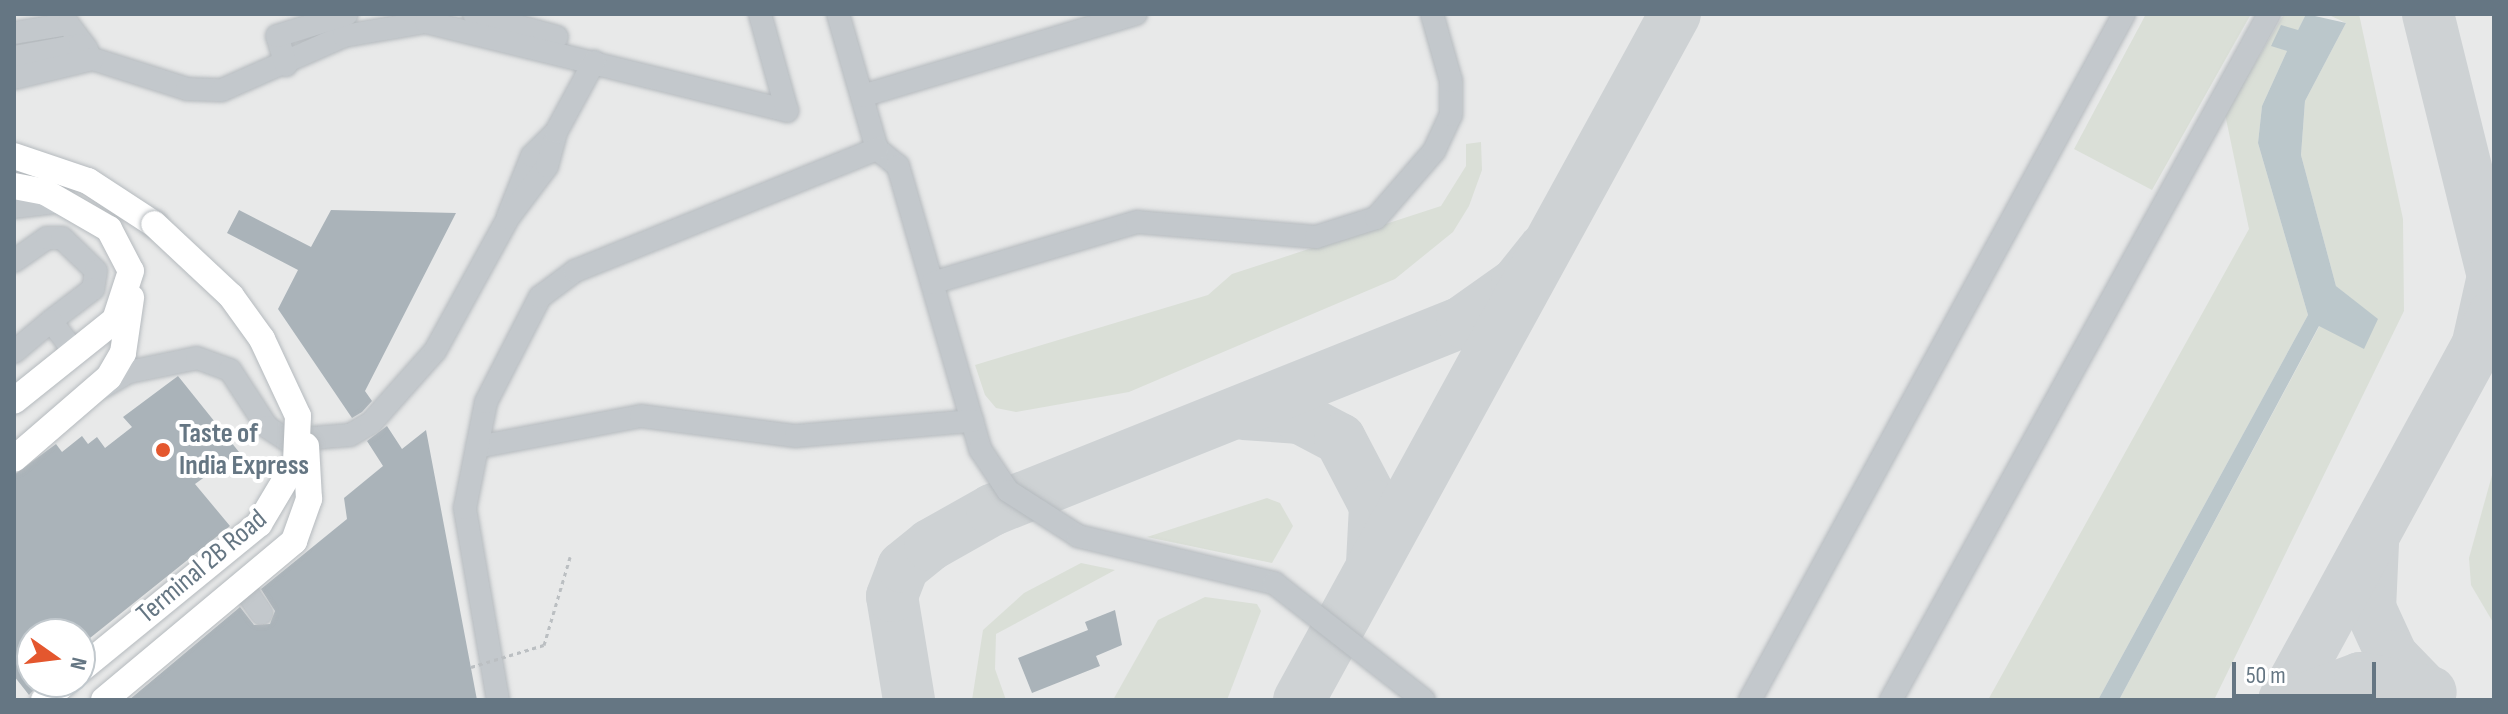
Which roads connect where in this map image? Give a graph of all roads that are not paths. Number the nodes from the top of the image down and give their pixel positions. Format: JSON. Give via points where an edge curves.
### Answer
{"nodes":[{"id":1,"x":474,"y":14,"type":"edge"},
{"id":2,"x":760,"y":14,"type":"edge"},
{"id":3,"x":838,"y":14,"type":"edge"},
{"id":4,"x":1136,"y":14,"type":"edge"},
{"id":5,"x":1432,"y":14,"type":"edge"},
{"id":6,"x":2124,"y":14,"type":"edge"},
{"id":7,"x":2269,"y":14,"type":"edge"},
{"id":8,"x":344,"y":22,"type":"edge"},
{"id":9,"x":14,"y":33,"type":"edge"},
{"id":10,"x":557,"y":37,"type":"dead end"},
{"id":11,"x":90,"y":54,"type":"junction"},
{"id":12,"x":14,"y":57,"type":"edge"},
{"id":13,"x":594,"y":62,"type":"junction"},
{"id":14,"x":14,"y":78,"type":"edge"},
{"id":15,"x":862,"y":96,"type":"junction"},
{"id":16,"x":877,"y":149,"type":"junction"},
{"id":17,"x":14,"y":156,"type":"edge"},
{"id":18,"x":14,"y":186,"type":"edge"},
{"id":19,"x":65,"y":201,"type":"junction"},
{"id":20,"x":14,"y":207,"type":"edge"},
{"id":21,"x":14,"y":261,"type":"edge"},
{"id":22,"x":131,"y":271,"type":"junction"},
{"id":23,"x":932,"y":283,"type":"junction"},
{"id":24,"x":51,"y":321,"type":"junction"},
{"id":25,"x":14,"y":352,"type":"edge"},
{"id":26,"x":74,"y":352,"type":"junction"},
{"id":27,"x":98,"y":390,"type":"junction"},
{"id":28,"x":14,"y":401,"type":"edge"},
{"id":29,"x":298,"y":416,"type":"junction"},
{"id":30,"x":972,"y":421,"type":"junction"},
{"id":31,"x":477,"y":447,"type":"junction"},
{"id":32,"x":14,"y":459,"type":"edge"},
{"id":33,"x":243,"y":587,"type":"junction"},
{"id":34,"x":261,"y":613,"type":"dead end"},
{"id":35,"x":96,"y":656,"type":"edge"},
{"id":36,"x":104,"y":700,"type":"edge"},
{"id":37,"x":498,"y":700,"type":"edge"},
{"id":38,"x":1424,"y":700,"type":"edge"},
{"id":39,"x":1750,"y":700,"type":"edge"},
{"id":40,"x":1891,"y":700,"type":"edge"}],
"edges":[{"from":1,"to":10,"type":"lane"},
{"from":2,"to":13,"type":"lane","via":[[787,111]]},
{"from":3,"to":15,"type":"lane"},
{"from":4,"to":15,"type":"lane"},
{"from":5,"to":23,"type":"lane","via":[[1451,81],[1451,115],[1434,151],[1376,218],[1316,237],[1137,222]]},
{"from":6,"to":39,"type":"lane"},
{"from":7,"to":40,"type":"lane"},
{"from":8,"to":11,"type":"lane","via":[[277,36],[286,65],[240,87],[207,91]]},
{"from":8,"to":13,"type":"lane","via":[[426,22]]},
{"from":9,"to":11,"type":"lane","via":[[68,24]]},
{"from":11,"to":12,"type":"lane","via":[[73,44]]},
{"from":11,"to":14,"type":"lane"},
{"from":13,"to":27,"type":"lane","via":[[556,132],[539,181],[508,218],[435,351],[371,423],[350,435],[277,436],[239,378],[211,360],[182,358]]},
{"from":15,"to":16,"type":"lane"},
{"from":16,"to":23,"type":"lane","via":[[898,166]]},
{"from":16,"to":31,"type":"lane","via":[[561,278],[531,310],[486,402]]},
{"from":17,"to":29,"type":"main road","name":"Terminal 2B Road","bridge":true,"via":[[88,181],[154,224],[231,296],[268,349]]},
{"from":18,"to":19,"type":"main road"},
{"from":19,"to":20,"type":"lane"},
{"from":19,"to":22,"type":"main road","via":[[119,239]]},
{"from":21,"to":24,"type":"lane","via":[[47,238],[62,238],[96,271],[93,289]]},
{"from":22,"to":26,"type":"main road","via":[[115,320]]},
{"from":22,"to":27,"type":"main road","via":[[123,353]]},
{"from":23,"to":30,"type":"lane"},
{"from":24,"to":25,"type":"lane"},
{"from":24,"to":26,"type":"lane"},
{"from":26,"to":28,"type":"main road"},
{"from":27,"to":32,"type":"main road"},
{"from":29,"to":33,"type":"main road","bridge":true,"via":[[307,455],[302,528]]},
{"from":29,"to":35,"type":"main road","name":"Terminal 2B Road","bridge":true,"via":[[296,462],[273,507]]},
{"from":30,"to":31,"type":"lane","via":[[780,435],[641,416]]},
{"from":30,"to":38,"type":"lane","via":[[990,468],[1029,510],[1078,536],[1274,583]]},
{"from":31,"to":37,"type":"lane","via":[[465,524]]},
{"from":33,"to":34,"type":"lane"},
{"from":33,"to":36,"type":"main road","bridge":true}]}
